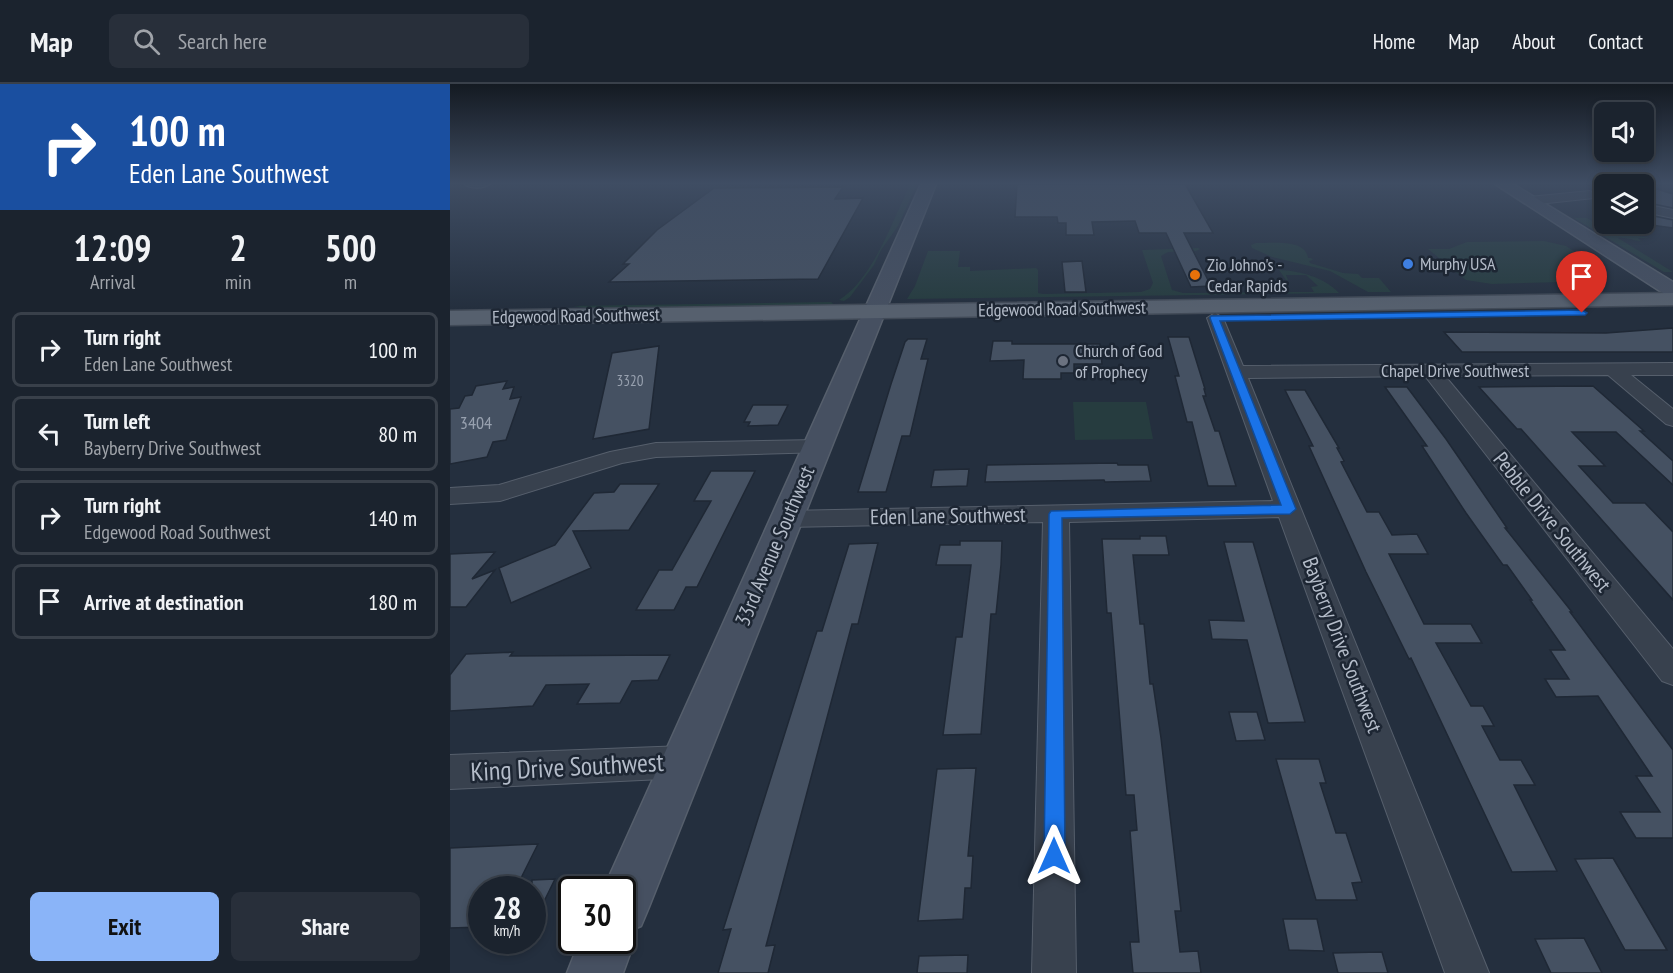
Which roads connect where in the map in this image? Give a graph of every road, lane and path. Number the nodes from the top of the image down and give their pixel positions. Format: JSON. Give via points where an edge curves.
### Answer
{"nodes":[{"id":1,"x":911,"y":225,"type":"edge"},
{"id":2,"x":1568,"y":225,"type":"edge"},
{"id":3,"x":1673,"y":291,"type":"edge"},
{"id":4,"x":1673,"y":298,"type":"edge"},
{"id":5,"x":1374,"y":303,"type":"junction"},
{"id":6,"x":1673,"y":312,"type":"edge"},
{"id":7,"x":551,"y":316,"type":"junction"},
{"id":8,"x":871,"y":317,"type":"junction"},
{"id":9,"x":1264,"y":317,"type":"junction"},
{"id":10,"x":450,"y":318,"type":"edge"},
{"id":11,"x":1215,"y":318,"type":"junction"},
{"id":12,"x":450,"y":327,"type":"edge"},
{"id":13,"x":1673,"y":369,"type":"edge"},
{"id":14,"x":1613,"y":370,"type":"junction"},
{"id":15,"x":1431,"y":371,"type":"junction"},
{"id":16,"x":1237,"y":372,"type":"junction"},
{"id":17,"x":1673,"y":420,"type":"edge"},
{"id":18,"x":817,"y":447,"type":"junction"},
{"id":19,"x":450,"y":496,"type":"edge"},
{"id":20,"x":1290,"y":509,"type":"junction"},
{"id":21,"x":1056,"y":514,"type":"junction"},
{"id":22,"x":786,"y":519,"type":"junction"},
{"id":23,"x":1673,"y":672,"type":"edge"},
{"id":24,"x":684,"y":762,"type":"junction"},
{"id":25,"x":450,"y":772,"type":"edge"},
{"id":26,"x":635,"y":876,"type":"edge"},
{"id":27,"x":603,"y":954,"type":"edge"},
{"id":28,"x":595,"y":973,"type":"edge"},
{"id":29,"x":1054,"y":973,"type":"edge"},
{"id":30,"x":1467,"y":973,"type":"edge"}],
"edges":[{"from":1,"to":8,"type":"street","name":"33rd Avenue Southwest"},
{"from":2,"to":3,"type":"street"},
{"from":4,"to":5,"type":"main road","name":"Edgewood Road Southwest"},
{"from":5,"to":8,"type":"main road","name":"Edgewood Road Southwest"},
{"from":5,"to":9,"type":"main road","via":[[1367,310],[1282,312]]},
{"from":6,"to":9,"type":"main road","name":"Edgewood Road Southwest"},
{"from":7,"to":8,"type":"main road","name":"Edgewood Road Southwest"},
{"from":7,"to":10,"type":"main road","name":"Edgewood Road Southwest"},
{"from":7,"to":12,"type":"main road","via":[[531,323]]},
{"from":8,"to":11,"type":"main road","name":"Edgewood Road Southwest"},
{"from":8,"to":12,"type":"main road","name":"Edgewood Road Southwest"},
{"from":8,"to":18,"type":"street","name":"33rd Avenue Southwest"},
{"from":9,"to":11,"type":"main road","name":"Edgewood Road Southwest"},
{"from":11,"to":16,"type":"street","name":"Bayberry Drive Southwest"},
{"from":13,"to":14,"type":"street","name":"Chapel Drive Southwest"},
{"from":14,"to":15,"type":"street","name":"Chapel Drive Southwest"},
{"from":14,"to":17,"type":"street"},
{"from":15,"to":16,"type":"street","name":"Chapel Drive Southwest"},
{"from":15,"to":23,"type":"street","name":"Pebble Drive Southwest"},
{"from":16,"to":20,"type":"street","name":"Bayberry Drive Southwest"},
{"from":18,"to":19,"type":"street","via":[[656,450],[618,457],[500,493]]},
{"from":18,"to":22,"type":"street","name":"33rd Avenue Southwest"},
{"from":20,"to":21,"type":"street","name":"Eden Lane Southwest"},
{"from":20,"to":30,"type":"street","name":"Bayberry Drive Southwest"},
{"from":21,"to":22,"type":"street","name":"Eden Lane Southwest"},
{"from":21,"to":29,"type":"street"},
{"from":22,"to":24,"type":"street","name":"33rd Avenue Southwest"},
{"from":24,"to":25,"type":"street","name":"King Drive Southwest"},
{"from":24,"to":26,"type":"street","name":"33rd Avenue Southwest"},
{"from":27,"to":28,"type":"street"}]}
